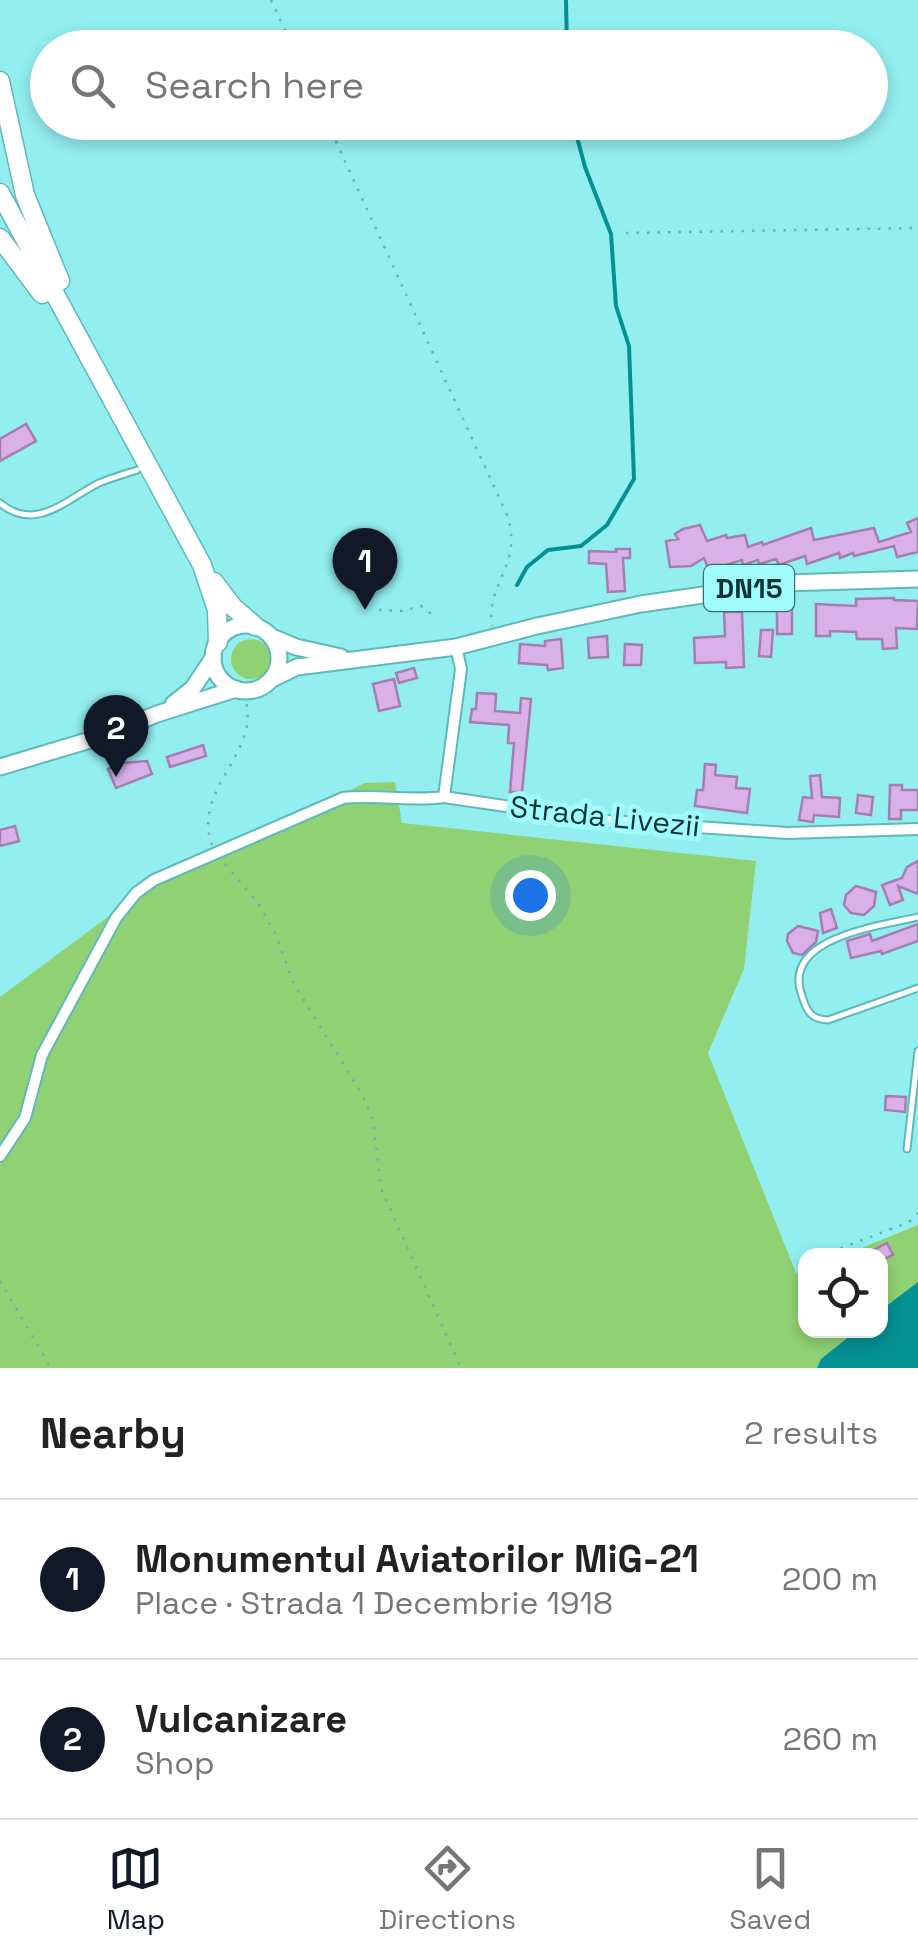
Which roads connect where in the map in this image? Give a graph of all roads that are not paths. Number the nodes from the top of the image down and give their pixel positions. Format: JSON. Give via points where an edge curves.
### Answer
{"nodes":[{"id":1,"x":0,"y":81,"type":"edge"},
{"id":2,"x":0,"y":193,"type":"edge"},
{"id":3,"x":0,"y":238,"type":"edge"},
{"id":4,"x":137,"y":470,"type":"junction"},
{"id":5,"x":156,"y":479,"type":"junction"},
{"id":6,"x":0,"y":504,"type":"edge"},
{"id":7,"x":202,"y":566,"type":"junction"},
{"id":8,"x":918,"y":579,"type":"edge"},
{"id":9,"x":255,"y":626,"type":"junction"},
{"id":10,"x":272,"y":637,"type":"junction"},
{"id":11,"x":456,"y":647,"type":"junction"},
{"id":12,"x":216,"y":650,"type":"junction"},
{"id":13,"x":354,"y":659,"type":"junction"},
{"id":14,"x":272,"y":679,"type":"junction"},
{"id":15,"x":241,"y":690,"type":"junction"},
{"id":16,"x":157,"y":714,"type":"junction"},
{"id":17,"x":0,"y":767,"type":"edge"},
{"id":18,"x":444,"y":796,"type":"junction"},
{"id":19,"x":918,"y":830,"type":"edge"},
{"id":20,"x":918,"y":917,"type":"edge"},
{"id":21,"x":918,"y":988,"type":"edge"},
{"id":22,"x":918,"y":1050,"type":"edge"},
{"id":23,"x":907,"y":1149,"type":"dead end"},
{"id":24,"x":0,"y":1156,"type":"edge"}],
"edges":[{"from":1,"to":5,"type":"highway","via":[[33,219]]},
{"from":2,"to":5,"type":"highway"},
{"from":3,"to":4,"type":"highway","via":[[49,306]]},
{"from":4,"to":5,"type":"highway"},
{"from":4,"to":6,"type":"lane","via":[[38,516]]},
{"from":5,"to":7,"type":"highway"},
{"from":7,"to":9,"type":"highway"},
{"from":7,"to":12,"type":"highway","via":[[217,610]]},
{"from":8,"to":11,"type":"main road","number":"DN15","via":[[785,583],[626,607]]},
{"from":9,"to":10,"type":"main road","number":"DN15"},
{"from":9,"to":12,"type":"main road","number":"DN15","via":[[233,628]]},
{"from":10,"to":13,"type":"main road","number":"DN15"},
{"from":10,"to":14,"type":"main road","via":[[280,658]]},
{"from":11,"to":13,"type":"main road","number":"DN15"},
{"from":11,"to":18,"type":"street","via":[[461,669]]},
{"from":12,"to":15,"type":"main road","via":[[220,677]]},
{"from":12,"to":16,"type":"main road","number":"DN15","via":[[192,688]]},
{"from":13,"to":14,"type":"main road","number":"DN15","via":[[296,667]]},
{"from":14,"to":15,"type":"main road","number":"DN15"},
{"from":15,"to":16,"type":"main road","number":"DN15"},
{"from":16,"to":17,"type":"main road","number":"DN15"},
{"from":18,"to":19,"type":"street","name":"Strada Livezii","via":[[607,821],[787,833]]},
{"from":18,"to":24,"type":"street","name":"Strada Livezii","via":[[344,798],[136,892],[42,1055],[26,1118]]},
{"from":20,"to":21,"type":"lane","via":[[828,939],[810,955],[798,988],[808,1013],[828,1020]]},
{"from":22,"to":23,"type":"lane"}]}
